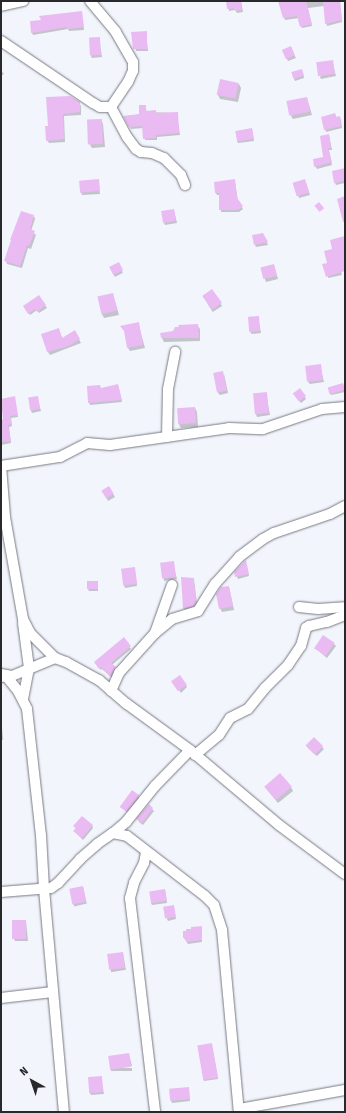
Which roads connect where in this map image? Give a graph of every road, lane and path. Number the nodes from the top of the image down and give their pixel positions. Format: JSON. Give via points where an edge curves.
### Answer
{"nodes":[{"id":1,"x":23,"y":1,"type":"edge"},
{"id":2,"x":90,"y":1,"type":"edge"},
{"id":3,"x":1,"y":6,"type":"edge"},
{"id":4,"x":1,"y":41,"type":"edge"},
{"id":5,"x":111,"y":107,"type":"junction"},
{"id":6,"x":185,"y":185,"type":"dead end"},
{"id":7,"x":175,"y":352,"type":"dead end"},
{"id":8,"x":345,"y":407,"type":"edge"},
{"id":9,"x":167,"y":437,"type":"junction"},
{"id":10,"x":1,"y":466,"type":"edge"},
{"id":11,"x":345,"y":506,"type":"edge"},
{"id":12,"x":172,"y":585,"type":"dead end"},
{"id":13,"x":345,"y":607,"type":"edge"},
{"id":14,"x":345,"y":615,"type":"edge"},
{"id":15,"x":23,"y":619,"type":"junction"},
{"id":16,"x":309,"y":626,"type":"junction"},
{"id":17,"x":155,"y":633,"type":"junction"},
{"id":18,"x":55,"y":658,"type":"junction"},
{"id":19,"x":28,"y":668,"type":"junction"},
{"id":20,"x":3,"y":675,"type":"edge"},
{"id":21,"x":111,"y":691,"type":"junction"},
{"id":22,"x":23,"y":698,"type":"junction"},
{"id":23,"x":193,"y":753,"type":"junction"},
{"id":24,"x":114,"y":833,"type":"junction"},
{"id":25,"x":146,"y":852,"type":"junction"},
{"id":26,"x":345,"y":874,"type":"edge"},
{"id":27,"x":44,"y":889,"type":"junction"},
{"id":28,"x":1,"y":892,"type":"edge"},
{"id":29,"x":53,"y":992,"type":"junction"},
{"id":30,"x":1,"y":998,"type":"edge"},
{"id":31,"x":345,"y":1090,"type":"edge"},
{"id":32,"x":239,"y":1111,"type":"edge"},
{"id":33,"x":64,"y":1112,"type":"edge"},
{"id":34,"x":155,"y":1112,"type":"edge"}],
"edges":[{"from":1,"to":3,"type":"street"},
{"from":2,"to":5,"type":"street","via":[[116,32],[133,62],[133,71],[128,82]]},
{"from":4,"to":5,"type":"street","via":[[93,103],[100,107]]},
{"from":5,"to":6,"type":"street","via":[[136,149],[164,158],[180,175]]},
{"from":7,"to":9,"type":"street","via":[[168,389]]},
{"from":8,"to":9,"type":"street","via":[[322,409],[264,429],[229,428]]},
{"from":9,"to":10,"type":"street","via":[[110,445],[87,443],[60,457]]},
{"from":10,"to":15,"type":"street","via":[[5,517]]},
{"from":11,"to":17,"type":"street","via":[[263,539],[239,557],[215,584],[198,611],[172,619]]},
{"from":12,"to":17,"type":"street"},
{"from":13,"to":16,"type":"street","via":[[299,607]]},
{"from":14,"to":16,"type":"street"},
{"from":15,"to":18,"type":"street","via":[[30,633]]},
{"from":15,"to":19,"type":"street"},
{"from":16,"to":23,"type":"street","via":[[304,631],[297,653],[248,709],[230,718],[219,735]]},
{"from":17,"to":21,"type":"street","via":[[123,667]]},
{"from":18,"to":19,"type":"street"},
{"from":18,"to":21,"type":"street","via":[[99,680]]},
{"from":19,"to":20,"type":"street","via":[[12,676]]},
{"from":19,"to":22,"type":"street"},
{"from":20,"to":22,"type":"street"},
{"from":21,"to":23,"type":"street"},
{"from":22,"to":27,"type":"street","via":[[27,709],[41,835]]},
{"from":23,"to":24,"type":"street","via":[[151,791]]},
{"from":23,"to":26,"type":"street","via":[[279,825]]},
{"from":24,"to":25,"type":"street","via":[[127,836]]},
{"from":24,"to":27,"type":"street","via":[[97,844],[55,886]]},
{"from":25,"to":32,"type":"street","via":[[205,896],[214,905],[218,916],[222,930]]},
{"from":25,"to":34,"type":"street","via":[[130,898]]},
{"from":27,"to":28,"type":"street"},
{"from":27,"to":29,"type":"street"},
{"from":29,"to":30,"type":"street"},
{"from":29,"to":33,"type":"street"},
{"from":31,"to":32,"type":"street"}]}
